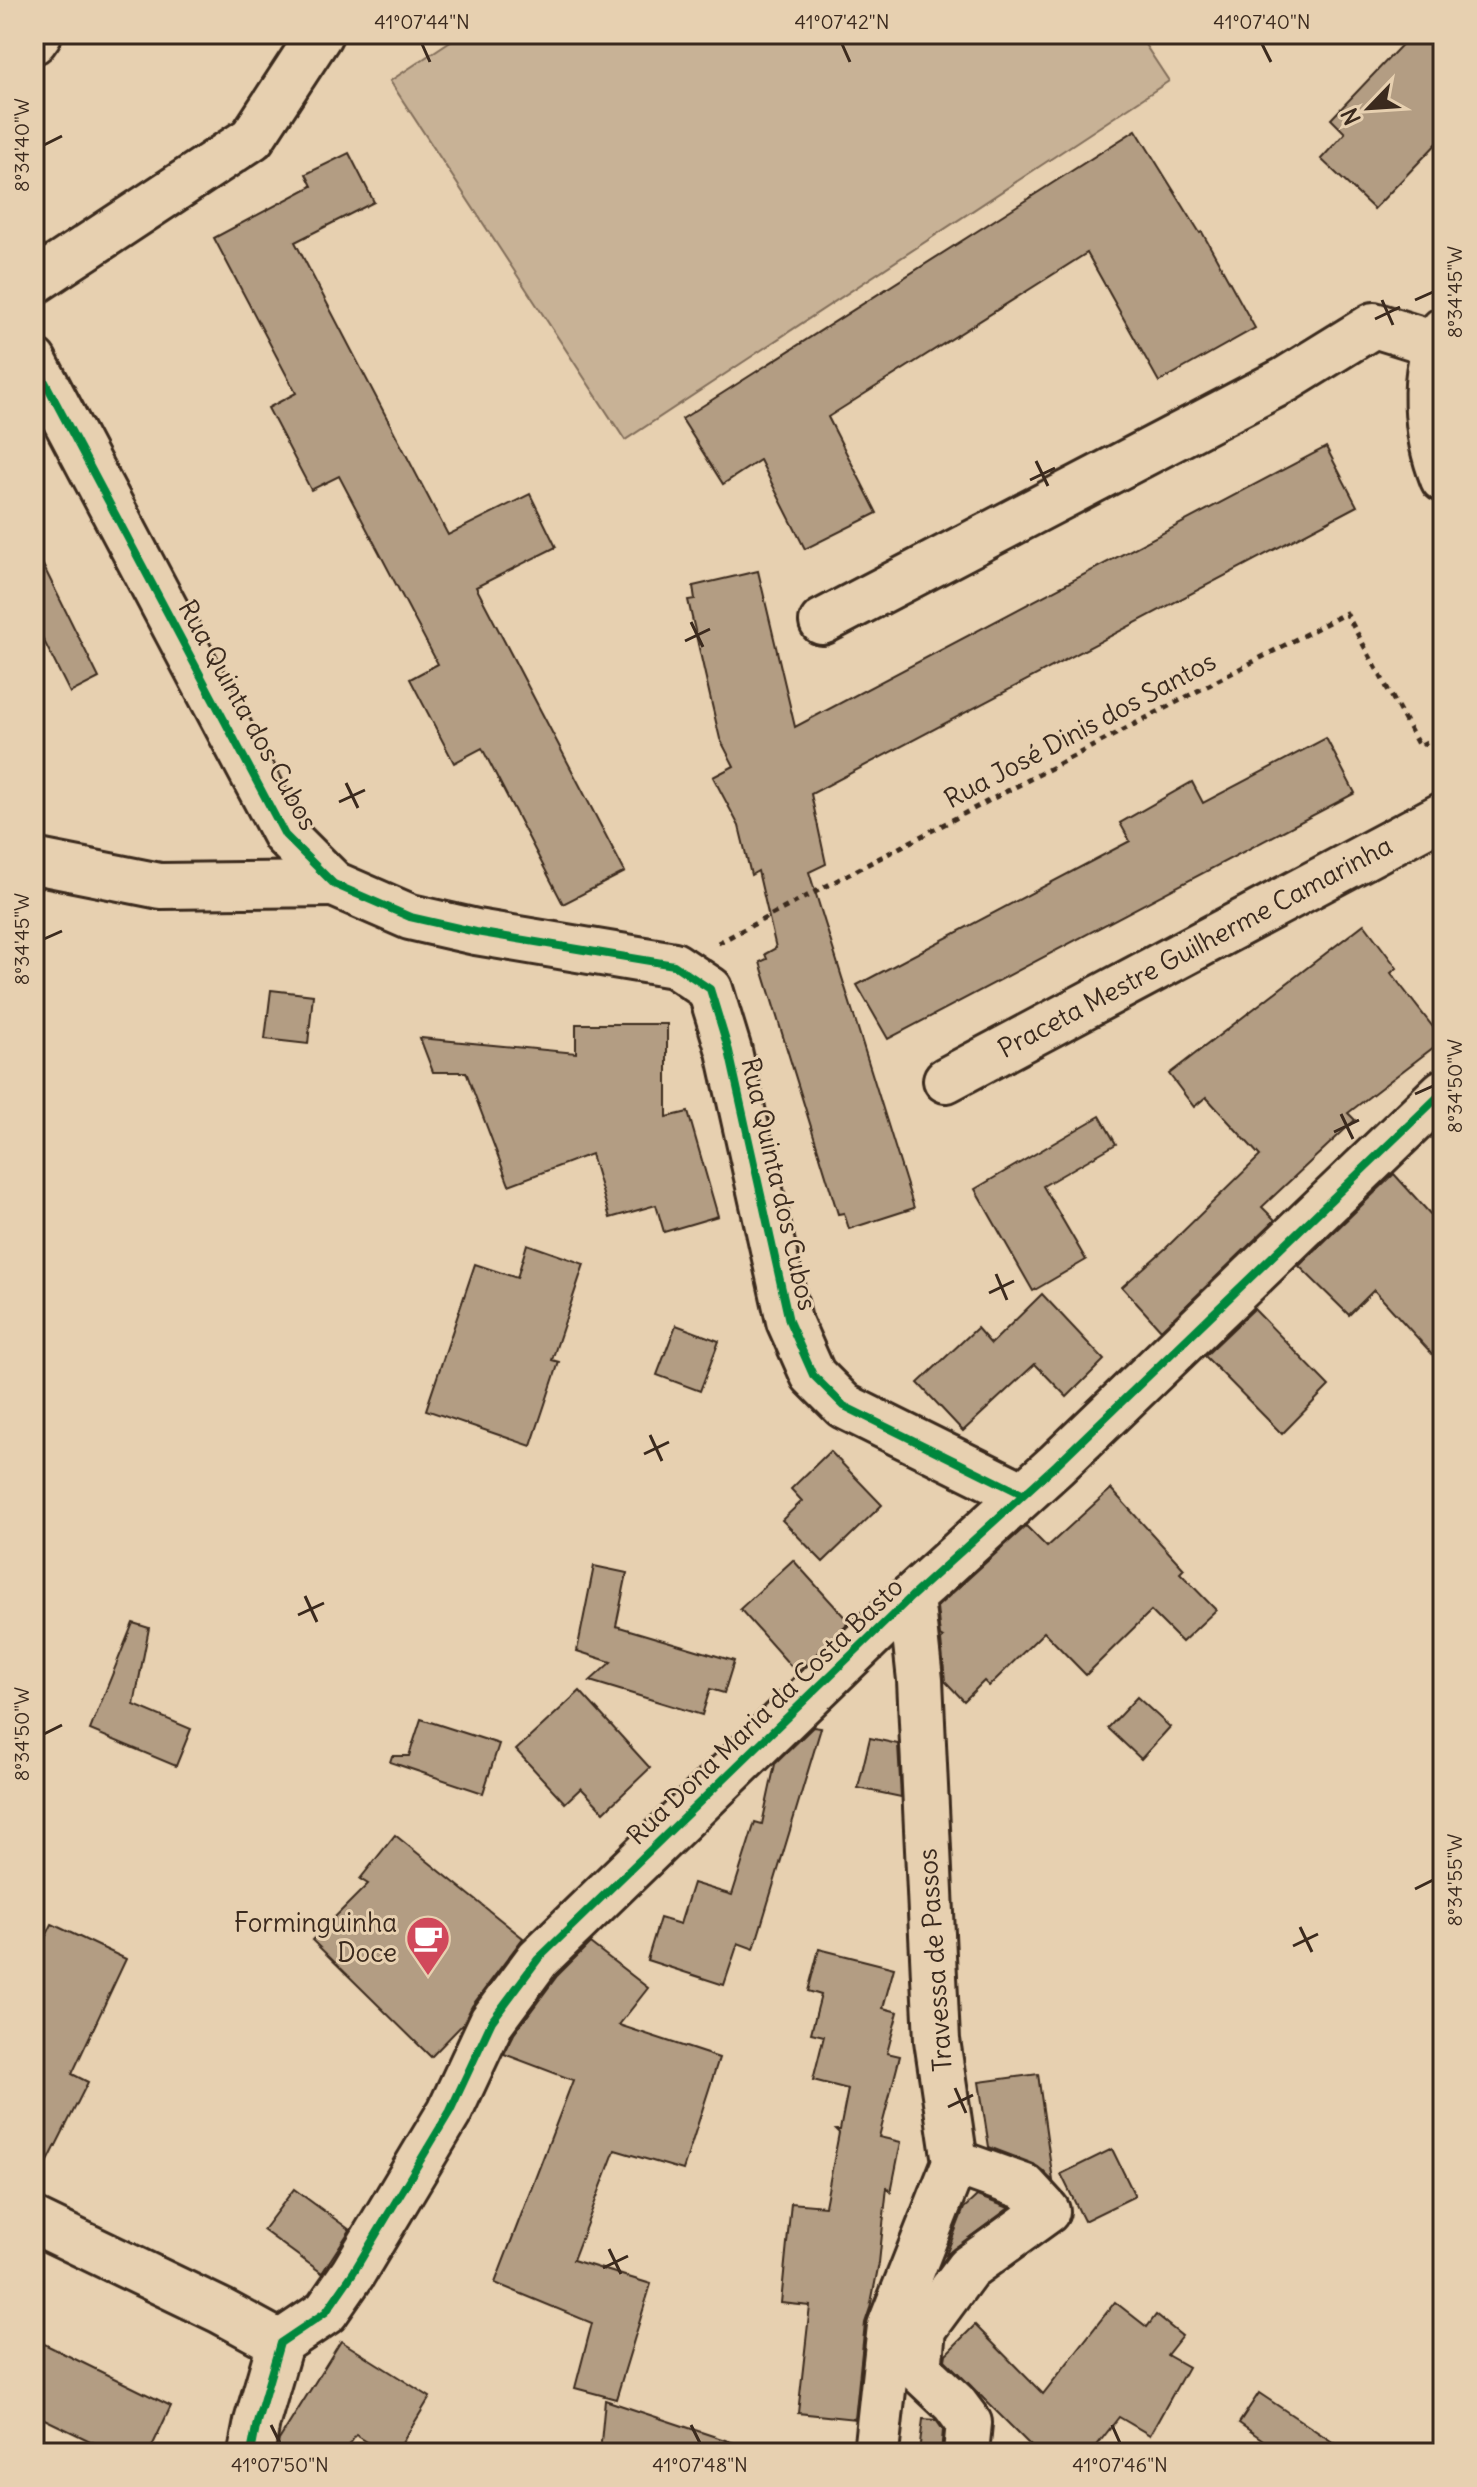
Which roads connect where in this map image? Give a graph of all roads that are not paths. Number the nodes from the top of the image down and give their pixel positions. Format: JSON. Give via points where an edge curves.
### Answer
{"nodes":[{"id":1,"x":39,"y":34,"type":"edge"},
{"id":2,"x":320,"y":34,"type":"edge"},
{"id":3,"x":34,"y":41,"type":"edge"},
{"id":4,"x":34,"y":282,"type":"edge"},
{"id":5,"x":1439,"y":337,"type":"edge"},
{"id":6,"x":34,"y":361,"type":"edge"},
{"id":7,"x":1443,"y":479,"type":"edge"},
{"id":8,"x":822,"y":622,"type":"dead end"},
{"id":9,"x":1443,"y":815,"type":"edge"},
{"id":10,"x":34,"y":861,"type":"edge"},
{"id":11,"x":334,"y":884,"type":"junction"},
{"id":12,"x":946,"y":1080,"type":"dead end"},
{"id":13,"x":1443,"y":1092,"type":"edge"},
{"id":14,"x":1022,"y":1494,"type":"junction"},
{"id":15,"x":911,"y":1597,"type":"junction"},
{"id":16,"x":955,"y":2162,"type":"junction"},
{"id":17,"x":34,"y":2221,"type":"edge"},
{"id":18,"x":280,"y":2343,"type":"junction"},
{"id":19,"x":251,"y":2453,"type":"edge"},
{"id":20,"x":876,"y":2453,"type":"edge"},
{"id":21,"x":966,"y":2453,"type":"edge"}],
"edges":[{"from":1,"to":3,"type":"street"},
{"from":2,"to":4,"type":"street","via":[[252,138]]},
{"from":5,"to":7,"type":"street","via":[[1427,403]]},
{"from":5,"to":8,"type":"street","via":[[1374,325],[1285,380]]},
{"from":6,"to":11,"type":"street","name":"Rua Quinta dos Cubos","via":[[285,835]]},
{"from":9,"to":12,"type":"street","name":"Praceta Mestre Guilherme Camarinha"},
{"from":10,"to":11,"type":"street","via":[[160,886]]},
{"from":11,"to":14,"type":"street","name":"Rua Quinta dos Cubos","via":[[410,917],[674,965],[710,989],[729,1051],[789,1321],[813,1375],[844,1406]]},
{"from":13,"to":14,"type":"street","name":"Rua Dona Maria da Costa Basto"},
{"from":14,"to":15,"type":"street","name":"Rua Dona Maria da Costa Basto"},
{"from":15,"to":16,"type":"street","name":"Travessa de Passos","via":[[920,1680],[937,2040]]},
{"from":15,"to":18,"type":"street","name":"Rua Dona Maria da Costa Basto","via":[[538,1959],[492,2021],[450,2111],[353,2273],[326,2312]]},
{"from":16,"to":20,"type":"street","via":[[890,2326]]},
{"from":16,"to":21,"type":"street","via":[[1025,2187],[1047,2211],[968,2268],[923,2329],[919,2370],[969,2423]]},
{"from":17,"to":18,"type":"street"},
{"from":18,"to":19,"type":"street"}]}
